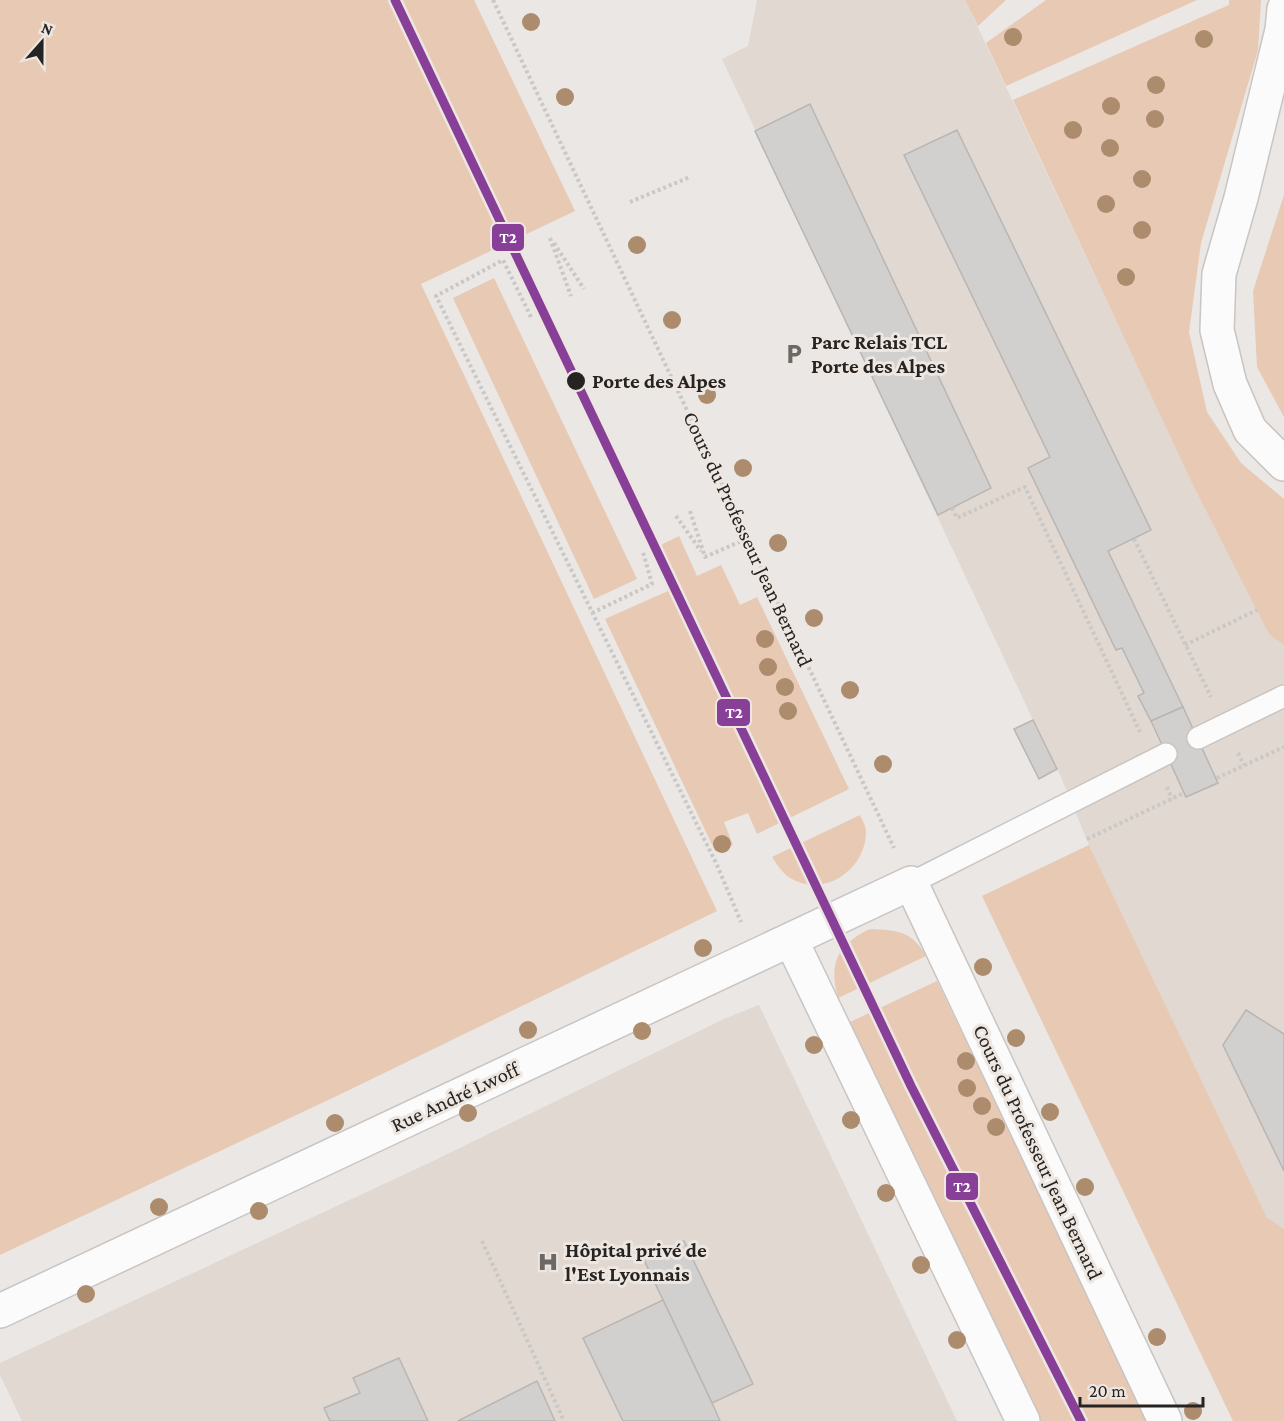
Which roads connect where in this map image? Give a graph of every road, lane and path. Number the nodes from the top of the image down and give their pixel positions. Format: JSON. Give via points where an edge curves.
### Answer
{"nodes":[{"id":1,"x":493,"y":0,"type":"edge"},
{"id":2,"x":1284,"y":9,"type":"edge"},
{"id":3,"x":1284,"y":119,"type":"edge"},
{"id":4,"x":690,"y":177,"type":"dead end"},
{"id":5,"x":1241,"y":198,"type":"junction"},
{"id":6,"x":630,"y":202,"type":"dead end"},
{"id":7,"x":584,"y":289,"type":"dead end"},
{"id":8,"x":571,"y":296,"type":"dead end"},
{"id":9,"x":531,"y":317,"type":"dead end"},
{"id":10,"x":1284,"y":464,"type":"edge"},
{"id":11,"x":952,"y":508,"type":"dead end"},
{"id":12,"x":690,"y":511,"type":"dead end"},
{"id":13,"x":676,"y":516,"type":"dead end"},
{"id":14,"x":748,"y":538,"type":"junction"},
{"id":15,"x":1134,"y":538,"type":"dead end"},
{"id":16,"x":643,"y":552,"type":"dead end"},
{"id":17,"x":705,"y":557,"type":"junction"},
{"id":18,"x":1257,"y":610,"type":"dead end"},
{"id":19,"x":592,"y":613,"type":"junction"},
{"id":20,"x":1185,"y":645,"type":"junction"},
{"id":21,"x":1284,"y":696,"type":"edge"},
{"id":22,"x":1225,"y":725,"type":"junction"},
{"id":23,"x":1198,"y":738,"type":"dead end"},
{"id":24,"x":1284,"y":747,"type":"edge"},
{"id":25,"x":1160,"y":757,"type":"junction"},
{"id":26,"x":1244,"y":765,"type":"junction"},
{"id":27,"x":1216,"y":778,"type":"dead end"},
{"id":28,"x":1184,"y":794,"type":"dead end"},
{"id":29,"x":1172,"y":799,"type":"junction"},
{"id":30,"x":1087,"y":839,"type":"dead end"},
{"id":31,"x":895,"y":851,"type":"dead end"},
{"id":32,"x":911,"y":883,"type":"junction"},
{"id":33,"x":790,"y":940,"type":"junction"},
{"id":34,"x":755,"y":956,"type":"junction"},
{"id":35,"x":482,"y":1241,"type":"dead end"},
{"id":36,"x":0,"y":1311,"type":"edge"},
{"id":37,"x":564,"y":1421,"type":"edge"},
{"id":38,"x":1023,"y":1421,"type":"edge"},
{"id":39,"x":1165,"y":1421,"type":"edge"}],
"edges":[{"from":1,"to":14,"type":"path","name":"Cours du Professeur Jean Bernard"},
{"from":2,"to":5,"type":"street"},
{"from":3,"to":5,"type":"street"},
{"from":4,"to":6,"type":"path"},
{"from":5,"to":10,"type":"street","via":[[1219,274],[1217,330],[1230,384],[1250,430]]},
{"from":7,"to":8,"type":"path","via":[[550,238]]},
{"from":9,"to":19,"type":"path","via":[[503,260],[436,296]]},
{"from":11,"to":25,"type":"path","via":[[957,518],[1025,487]]},
{"from":12,"to":17,"type":"path"},
{"from":13,"to":17,"type":"path"},
{"from":14,"to":17,"type":"path"},
{"from":14,"to":31,"type":"path","name":"Cours du Professeur Jean Bernard"},
{"from":15,"to":20,"type":"path"},
{"from":16,"to":19,"type":"path","via":[[652,584]]},
{"from":18,"to":20,"type":"path"},
{"from":19,"to":34,"type":"path","via":[[717,865]]},
{"from":20,"to":22,"type":"path"},
{"from":21,"to":22,"type":"lane"},
{"from":22,"to":23,"type":"lane"},
{"from":22,"to":26,"type":"path"},
{"from":24,"to":26,"type":"path"},
{"from":25,"to":29,"type":"path"},
{"from":25,"to":32,"type":"lane"},
{"from":26,"to":27,"type":"path"},
{"from":28,"to":29,"type":"path"},
{"from":29,"to":30,"type":"path"},
{"from":32,"to":33,"type":"street","name":"Rue André Lwoff"},
{"from":32,"to":39,"type":"street","name":"Cours du Professeur Jean Bernard"},
{"from":33,"to":34,"type":"street","name":"Rue André Lwoff"},
{"from":33,"to":38,"type":"street"},
{"from":34,"to":36,"type":"street","name":"Rue André Lwoff"},
{"from":35,"to":37,"type":"path"}]}
